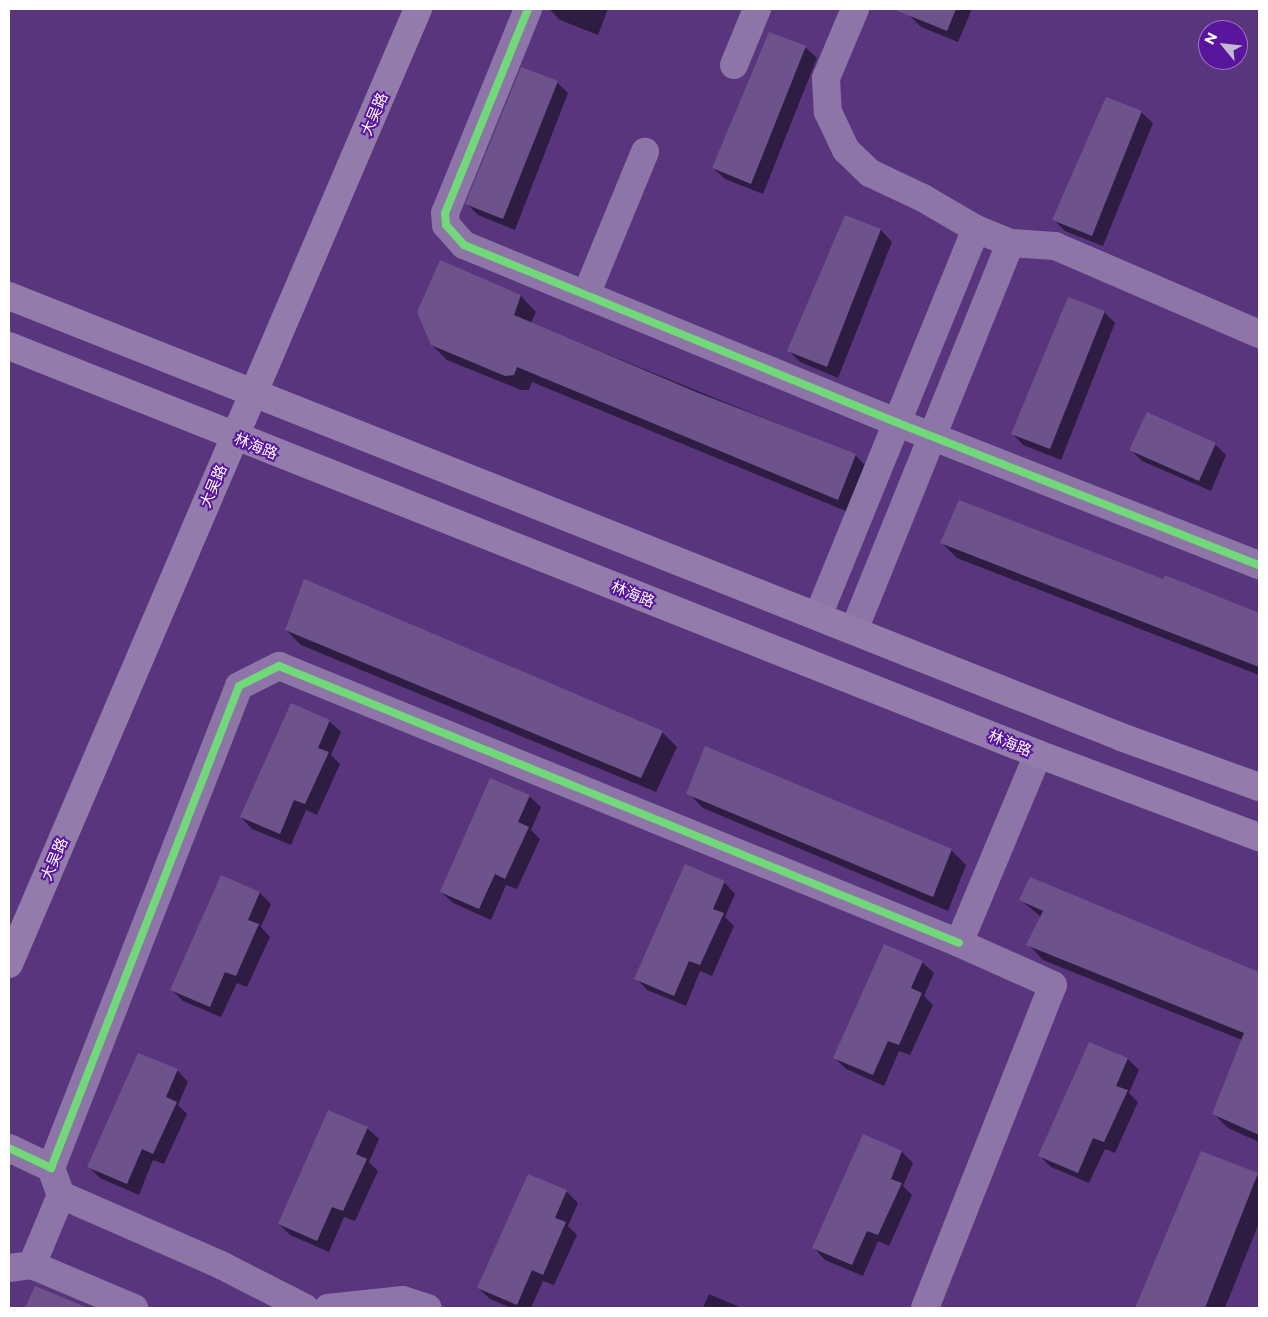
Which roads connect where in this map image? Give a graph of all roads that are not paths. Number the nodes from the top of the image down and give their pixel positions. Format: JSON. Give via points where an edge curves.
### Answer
{"nodes":[{"id":1,"x":418,"y":9,"type":"edge"},
{"id":2,"x":528,"y":9,"type":"edge"},
{"id":3,"x":757,"y":9,"type":"edge"},
{"id":4,"x":855,"y":9,"type":"edge"},
{"id":5,"x":734,"y":65,"type":"dead end"},
{"id":6,"x":645,"y":152,"type":"dead end"},
{"id":7,"x":976,"y":229,"type":"junction"},
{"id":8,"x":1010,"y":243,"type":"junction"},
{"id":9,"x":586,"y":295,"type":"junction"},
{"id":10,"x":9,"y":296,"type":"edge"},
{"id":11,"x":1259,"y":334,"type":"edge"},
{"id":12,"x":9,"y":346,"type":"edge"},
{"id":13,"x":254,"y":396,"type":"junction"},
{"id":14,"x":898,"y":423,"type":"junction"},
{"id":15,"x":933,"y":436,"type":"junction"},
{"id":16,"x":234,"y":437,"type":"junction"},
{"id":17,"x":1259,"y":565,"type":"edge"},
{"id":18,"x":818,"y":616,"type":"junction"},
{"id":19,"x":854,"y":630,"type":"junction"},
{"id":20,"x":1038,"y":754,"type":"junction"},
{"id":21,"x":1259,"y":787,"type":"edge"},
{"id":22,"x":1259,"y":837,"type":"edge"},
{"id":23,"x":959,"y":942,"type":"junction"},
{"id":24,"x":9,"y":964,"type":"edge"},
{"id":25,"x":9,"y":1148,"type":"edge"},
{"id":26,"x":51,"y":1168,"type":"junction"},
{"id":27,"x":61,"y":1195,"type":"junction"},
{"id":28,"x":20,"y":1266,"type":"edge"},
{"id":29,"x":134,"y":1308,"type":"edge"},
{"id":30,"x":305,"y":1308,"type":"edge"},
{"id":31,"x":328,"y":1308,"type":"edge"},
{"id":32,"x":428,"y":1308,"type":"edge"},
{"id":33,"x":925,"y":1308,"type":"edge"}],
"edges":[{"from":1,"to":13,"type":"main road","name":"大吴路"},
{"from":2,"to":9,"type":"street","via":[[445,213],[446,225],[464,245]]},
{"from":3,"to":5,"type":"street"},
{"from":4,"to":7,"type":"street","via":[[826,78],[828,112],[846,150],[870,173],[923,198]]},
{"from":6,"to":9,"type":"street"},
{"from":7,"to":8,"type":"street"},
{"from":7,"to":14,"type":"street"},
{"from":8,"to":11,"type":"street","via":[[1055,246]]},
{"from":8,"to":15,"type":"street"},
{"from":9,"to":14,"type":"street"},
{"from":10,"to":13,"type":"main road"},
{"from":12,"to":16,"type":"main road","name":"林海路"},
{"from":13,"to":16,"type":"main road","name":"大吴路"},
{"from":13,"to":18,"type":"main road"},
{"from":14,"to":15,"type":"street"},
{"from":14,"to":18,"type":"street"},
{"from":15,"to":17,"type":"street"},
{"from":15,"to":19,"type":"street"},
{"from":16,"to":20,"type":"main road","name":"林海路"},
{"from":16,"to":24,"type":"main road","name":"大吴路"},
{"from":18,"to":19,"type":"main road"},
{"from":19,"to":21,"type":"main road","via":[[1121,738]]},
{"from":20,"to":22,"type":"main road","name":"林海路"},
{"from":20,"to":23,"type":"street"},
{"from":23,"to":26,"type":"street","via":[[279,666],[239,686]]},
{"from":23,"to":33,"type":"street","via":[[1053,985]]},
{"from":25,"to":26,"type":"street"},
{"from":26,"to":27,"type":"street"},
{"from":27,"to":28,"type":"street"},
{"from":27,"to":30,"type":"street","via":[[221,1265]]},
{"from":28,"to":29,"type":"street"},
{"from":31,"to":32,"type":"street","via":[[403,1300]]}]}
